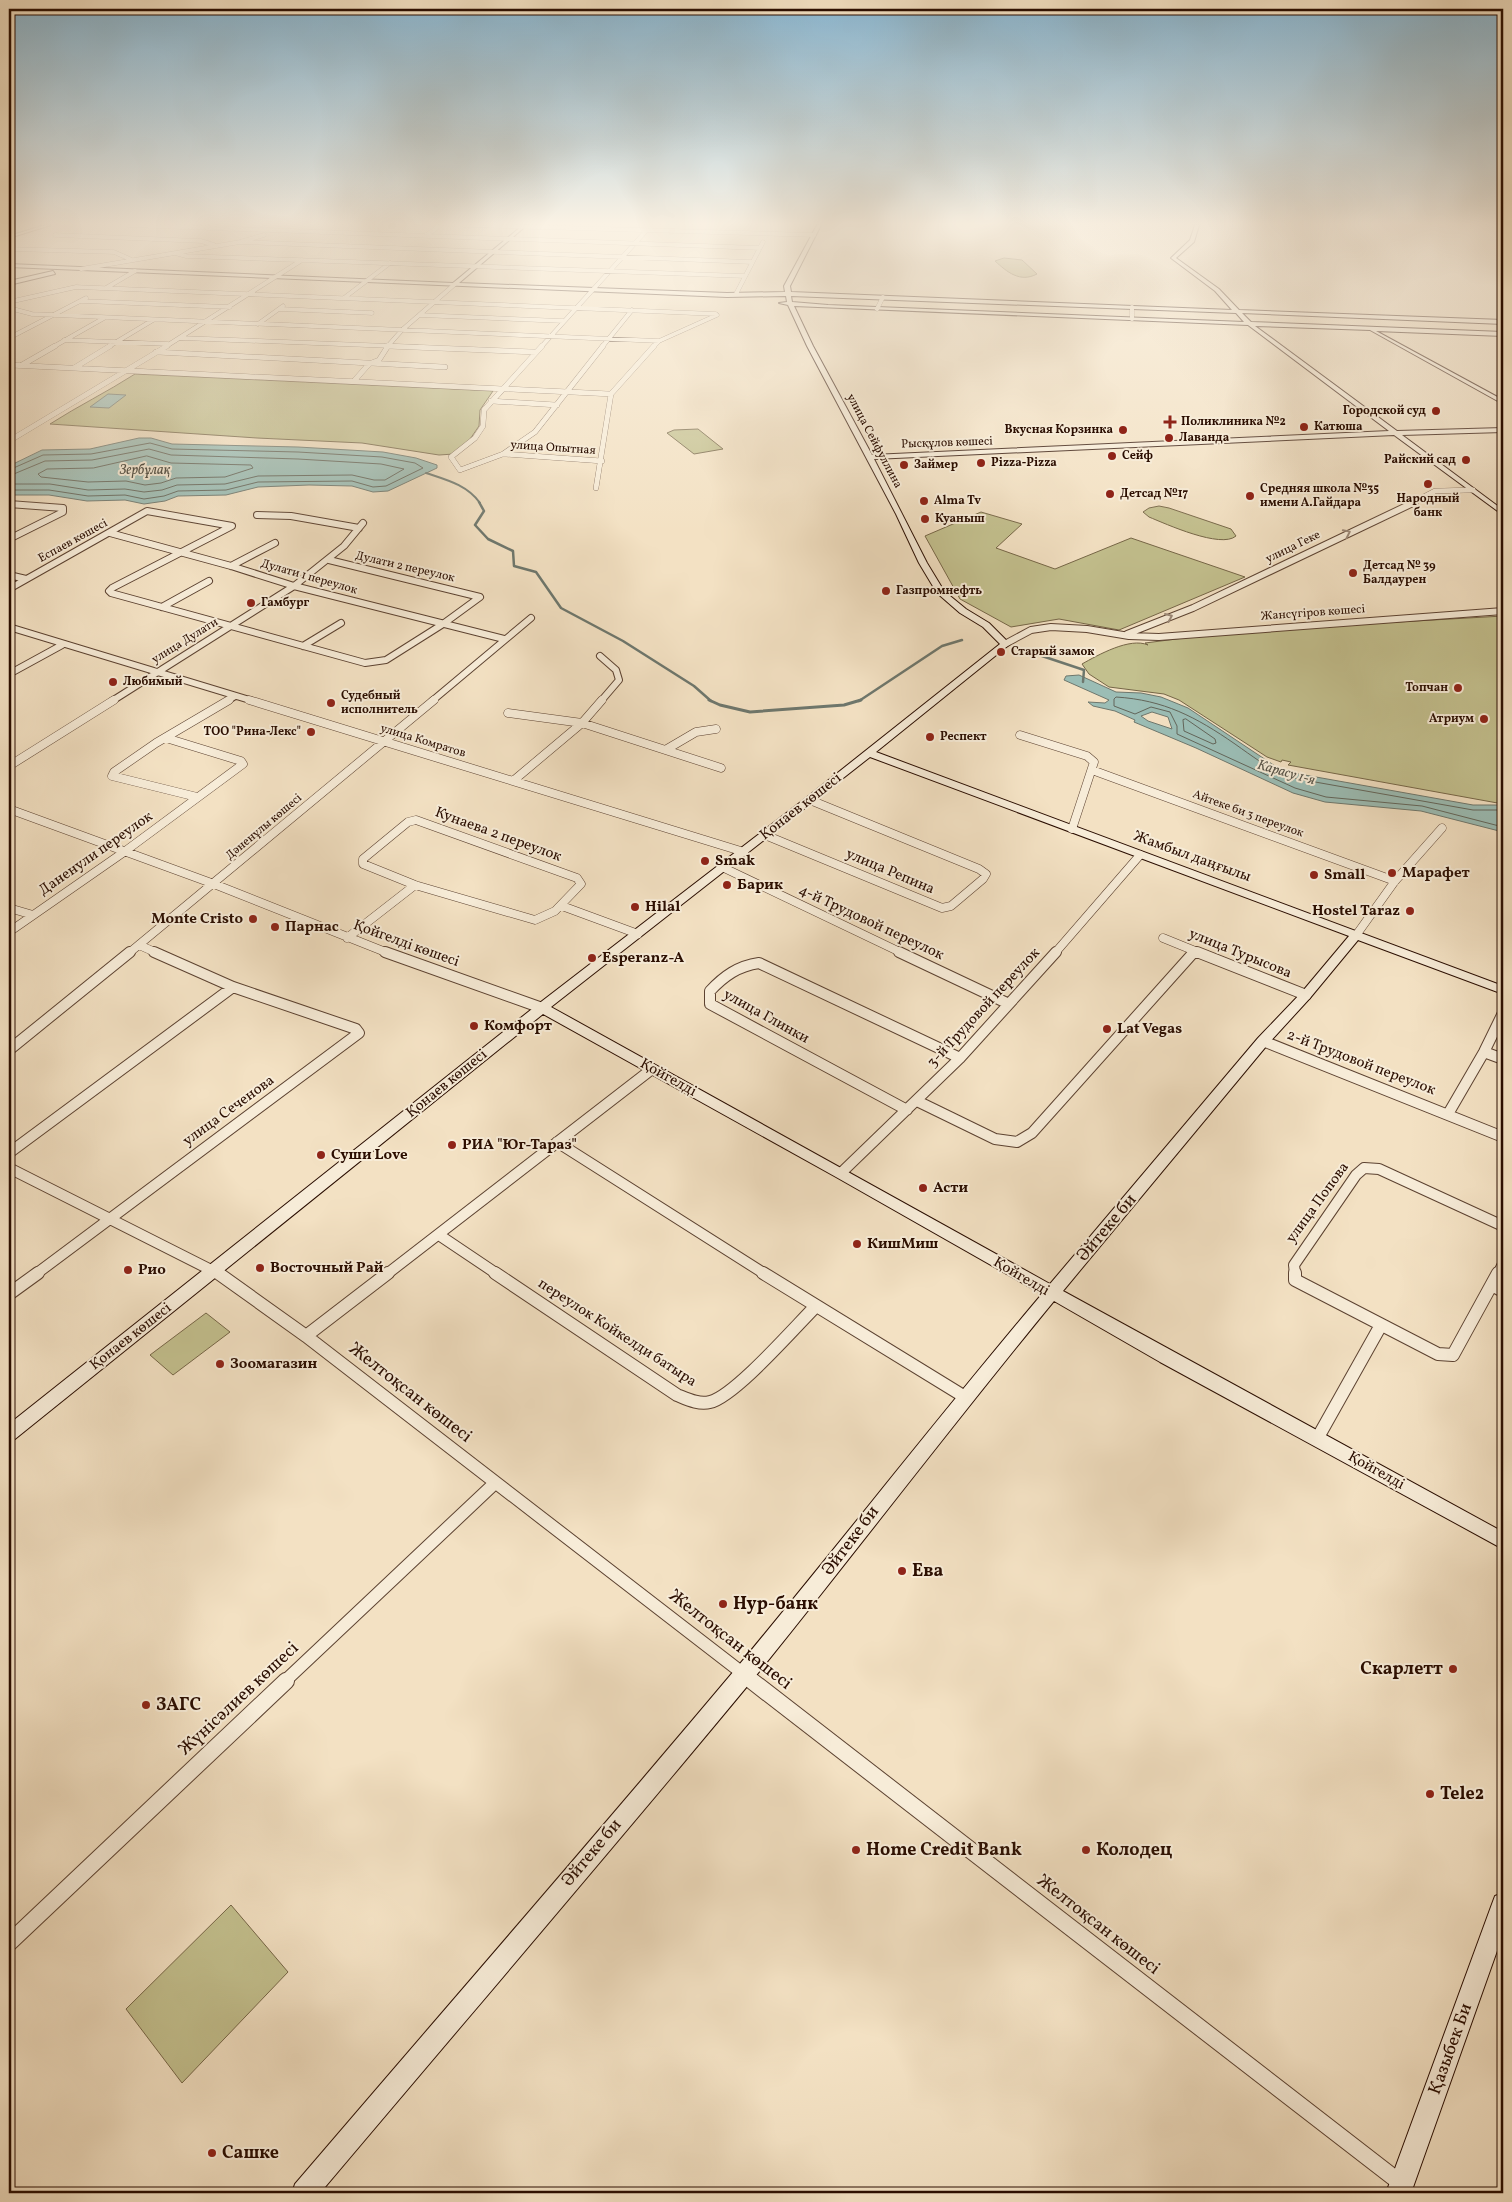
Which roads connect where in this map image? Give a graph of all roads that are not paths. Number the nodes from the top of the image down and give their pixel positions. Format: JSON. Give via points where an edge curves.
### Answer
{"nodes":[{"id":1,"x":29,"y":328,"type":"edge"},
{"id":2,"x":86,"y":328,"type":"edge"},
{"id":3,"x":139,"y":328,"type":"edge"},
{"id":4,"x":196,"y":328,"type":"edge"},
{"id":5,"x":347,"y":328,"type":"edge"},
{"id":6,"x":353,"y":328,"type":"joint"},
{"id":7,"x":405,"y":328,"type":"edge"},
{"id":8,"x":557,"y":328,"type":"edge"},
{"id":9,"x":617,"y":328,"type":"edge"},
{"id":10,"x":691,"y":328,"type":"edge"},
{"id":11,"x":801,"y":328,"type":"edge"},
{"id":12,"x":1240,"y":328,"type":"edge"},
{"id":13,"x":1254,"y":328,"type":"edge"},
{"id":14,"x":1343,"y":328,"type":"edge"},
{"id":15,"x":1368,"y":329,"type":"junction"},
{"id":16,"x":402,"y":330,"type":"junction"},
{"id":17,"x":1260,"y":332,"type":"junction"},
{"id":18,"x":1503,"y":334,"type":"edge"},
{"id":19,"x":548,"y":337,"type":"junction"},
{"id":20,"x":9,"y":338,"type":"edge"},
{"id":21,"x":179,"y":338,"type":"junction"},
{"id":22,"x":608,"y":339,"type":"junction"},
{"id":23,"x":64,"y":340,"type":"junction"},
{"id":24,"x":115,"y":342,"type":"junction"},
{"id":25,"x":660,"y":342,"type":"junction"},
{"id":26,"x":168,"y":344,"type":"junction"},
{"id":27,"x":387,"y":347,"type":"junction"},
{"id":28,"x":156,"y":352,"type":"junction"},
{"id":29,"x":536,"y":352,"type":"junction"},
{"id":30,"x":374,"y":362,"type":"junction"},
{"id":31,"x":9,"y":365,"type":"edge"},
{"id":32,"x":22,"y":365,"type":"junction"},
{"id":33,"x":446,"y":366,"type":"dead end"},
{"id":34,"x":74,"y":368,"type":"junction"},
{"id":35,"x":130,"y":370,"type":"junction"},
{"id":36,"x":354,"y":381,"type":"junction"},
{"id":37,"x":502,"y":388,"type":"junction"},
{"id":38,"x":565,"y":392,"type":"junction"},
{"id":39,"x":611,"y":394,"type":"junction"},
{"id":40,"x":491,"y":401,"type":"junction"},
{"id":41,"x":1503,"y":402,"type":"edge"},
{"id":42,"x":557,"y":405,"type":"junction"},
{"id":43,"x":41,"y":427,"type":"dead end"},
{"id":44,"x":1503,"y":430,"type":"edge"},
{"id":45,"x":1396,"y":433,"type":"junction"},
{"id":46,"x":9,"y":441,"type":"edge"},
{"id":47,"x":9,"y":448,"type":"edge"},
{"id":48,"x":503,"y":454,"type":"junction"},
{"id":49,"x":871,"y":457,"type":"junction"},
{"id":50,"x":602,"y":461,"type":"junction"},
{"id":51,"x":596,"y":488,"type":"dead end"},
{"id":52,"x":1473,"y":490,"type":"junction"},
{"id":53,"x":9,"y":504,"type":"edge"},
{"id":54,"x":1503,"y":513,"type":"edge"},
{"id":55,"x":257,"y":515,"type":"dead end"},
{"id":56,"x":110,"y":533,"type":"junction"},
{"id":57,"x":9,"y":539,"type":"edge"},
{"id":58,"x":274,"y":543,"type":"dead end"},
{"id":59,"x":181,"y":553,"type":"junction"},
{"id":60,"x":329,"y":560,"type":"junction"},
{"id":61,"x":231,"y":566,"type":"junction"},
{"id":62,"x":9,"y":575,"type":"edge"},
{"id":63,"x":26,"y":580,"type":"junction"},
{"id":64,"x":209,"y":581,"type":"dead end"},
{"id":65,"x":294,"y":586,"type":"junction"},
{"id":66,"x":9,"y":589,"type":"edge"},
{"id":67,"x":162,"y":608,"type":"junction"},
{"id":68,"x":1503,"y":611,"type":"edge"},
{"id":69,"x":531,"y":618,"type":"dead end"},
{"id":70,"x":341,"y":623,"type":"dead end"},
{"id":71,"x":443,"y":624,"type":"junction"},
{"id":72,"x":230,"y":626,"type":"junction"},
{"id":73,"x":9,"y":627,"type":"edge"},
{"id":74,"x":1124,"y":636,"type":"junction"},
{"id":75,"x":504,"y":639,"type":"junction"},
{"id":76,"x":1005,"y":644,"type":"junction"},
{"id":77,"x":62,"y":645,"type":"junction"},
{"id":78,"x":303,"y":646,"type":"junction"},
{"id":79,"x":600,"y":656,"type":"dead end"},
{"id":80,"x":158,"y":672,"type":"junction"},
{"id":81,"x":9,"y":674,"type":"edge"},
{"id":82,"x":234,"y":696,"type":"junction"},
{"id":83,"x":508,"y":713,"type":"dead end"},
{"id":84,"x":582,"y":723,"type":"junction"},
{"id":85,"x":716,"y":729,"type":"dead end"},
{"id":86,"x":1020,"y":735,"type":"dead end"},
{"id":87,"x":166,"y":738,"type":"junction"},
{"id":88,"x":383,"y":740,"type":"junction"},
{"id":89,"x":667,"y":750,"type":"junction"},
{"id":90,"x":870,"y":753,"type":"junction"},
{"id":91,"x":9,"y":766,"type":"edge"},
{"id":92,"x":720,"y":768,"type":"dead end"},
{"id":93,"x":1092,"y":770,"type":"junction"},
{"id":94,"x":513,"y":781,"type":"junction"},
{"id":95,"x":197,"y":797,"type":"junction"},
{"id":96,"x":810,"y":800,"type":"junction"},
{"id":97,"x":9,"y":810,"type":"edge"},
{"id":98,"x":1442,"y":828,"type":"dead end"},
{"id":99,"x":1072,"y":829,"type":"junction"},
{"id":100,"x":765,"y":835,"type":"junction"},
{"id":101,"x":124,"y":852,"type":"junction"},
{"id":102,"x":744,"y":852,"type":"junction"},
{"id":103,"x":1140,"y":855,"type":"junction"},
{"id":104,"x":722,"y":867,"type":"junction"},
{"id":105,"x":1395,"y":881,"type":"junction"},
{"id":106,"x":214,"y":884,"type":"junction"},
{"id":107,"x":415,"y":884,"type":"junction"},
{"id":108,"x":562,"y":906,"type":"junction"},
{"id":109,"x":9,"y":908,"type":"edge"},
{"id":110,"x":33,"y":915,"type":"junction"},
{"id":111,"x":9,"y":932,"type":"edge"},
{"id":112,"x":638,"y":934,"type":"junction"},
{"id":113,"x":1356,"y":934,"type":"junction"},
{"id":114,"x":347,"y":938,"type":"junction"},
{"id":115,"x":1163,"y":938,"type":"dead end"},
{"id":116,"x":139,"y":945,"type":"junction"},
{"id":117,"x":1195,"y":951,"type":"junction"},
{"id":118,"x":233,"y":987,"type":"junction"},
{"id":119,"x":1503,"y":990,"type":"edge"},
{"id":120,"x":1306,"y":995,"type":"junction"},
{"id":121,"x":1009,"y":1004,"type":"junction"},
{"id":122,"x":542,"y":1008,"type":"junction"},
{"id":123,"x":1503,"y":1013,"type":"edge"},
{"id":124,"x":1263,"y":1041,"type":"junction"},
{"id":125,"x":9,"y":1050,"type":"edge"},
{"id":126,"x":1484,"y":1052,"type":"junction"},
{"id":127,"x":960,"y":1058,"type":"junction"},
{"id":128,"x":1503,"y":1059,"type":"edge"},
{"id":129,"x":652,"y":1069,"type":"junction"},
{"id":130,"x":917,"y":1102,"type":"junction"},
{"id":131,"x":907,"y":1110,"type":"junction"},
{"id":132,"x":1448,"y":1114,"type":"junction"},
{"id":133,"x":1503,"y":1137,"type":"edge"},
{"id":134,"x":557,"y":1142,"type":"junction"},
{"id":135,"x":9,"y":1153,"type":"edge"},
{"id":136,"x":9,"y":1168,"type":"edge"},
{"id":137,"x":841,"y":1173,"type":"junction"},
{"id":138,"x":108,"y":1218,"type":"junction"},
{"id":139,"x":1503,"y":1226,"type":"edge"},
{"id":140,"x":439,"y":1235,"type":"junction"},
{"id":141,"x":1503,"y":1264,"type":"edge"},
{"id":142,"x":214,"y":1270,"type":"junction"},
{"id":143,"x":1492,"y":1285,"type":"junction"},
{"id":144,"x":1503,"y":1291,"type":"edge"},
{"id":145,"x":9,"y":1294,"type":"edge"},
{"id":146,"x":1052,"y":1294,"type":"junction"},
{"id":147,"x":816,"y":1306,"type":"junction"},
{"id":148,"x":1381,"y":1325,"type":"junction"},
{"id":149,"x":306,"y":1336,"type":"junction"},
{"id":150,"x":965,"y":1397,"type":"junction"},
{"id":151,"x":9,"y":1434,"type":"edge"},
{"id":152,"x":1317,"y":1439,"type":"junction"},
{"id":153,"x":495,"y":1483,"type":"junction"},
{"id":154,"x":1503,"y":1541,"type":"edge"},
{"id":155,"x":744,"y":1674,"type":"junction"},
{"id":156,"x":1503,"y":1904,"type":"edge"},
{"id":157,"x":9,"y":1943,"type":"edge"},
{"id":158,"x":1400,"y":2189,"type":"edge"},
{"id":159,"x":304,"y":2193,"type":"edge"}],
"edges":[{"from":1,"to":20,"type":"street"},
{"from":2,"to":23,"type":"street"},
{"from":3,"to":24,"type":"street"},
{"from":4,"to":21,"type":"street"},
{"from":5,"to":6,"type":"street"},
{"from":6,"to":16,"type":"street"},
{"from":7,"to":16,"type":"street"},
{"from":8,"to":19,"type":"street"},
{"from":9,"to":22,"type":"street"},
{"from":10,"to":25,"type":"street"},
{"from":11,"to":49,"type":"street","name":"улица Сейфуллина"},
{"from":12,"to":17,"type":"street"},
{"from":13,"to":17,"type":"street"},
{"from":14,"to":15,"type":"street"},
{"from":15,"to":18,"type":"street"},
{"from":15,"to":41,"type":"street"},
{"from":16,"to":19,"type":"street"},
{"from":16,"to":27,"type":"street"},
{"from":17,"to":45,"type":"street"},
{"from":19,"to":22,"type":"street"},
{"from":19,"to":29,"type":"street"},
{"from":21,"to":26,"type":"street"},
{"from":21,"to":27,"type":"street"},
{"from":22,"to":25,"type":"street"},
{"from":22,"to":38,"type":"street"},
{"from":23,"to":24,"type":"street"},
{"from":23,"to":32,"type":"street"},
{"from":24,"to":26,"type":"street"},
{"from":24,"to":34,"type":"street"},
{"from":25,"to":39,"type":"street"},
{"from":26,"to":28,"type":"street"},
{"from":27,"to":29,"type":"street"},
{"from":27,"to":30,"type":"street","via":[[381,358]]},
{"from":28,"to":30,"type":"street"},
{"from":28,"to":35,"type":"street"},
{"from":29,"to":37,"type":"street"},
{"from":30,"to":33,"type":"street"},
{"from":30,"to":36,"type":"street"},
{"from":31,"to":32,"type":"street"},
{"from":32,"to":34,"type":"street"},
{"from":34,"to":35,"type":"street"},
{"from":35,"to":36,"type":"street"},
{"from":35,"to":46,"type":"street"},
{"from":36,"to":37,"type":"street"},
{"from":37,"to":38,"type":"street"},
{"from":37,"to":40,"type":"street"},
{"from":38,"to":39,"type":"street"},
{"from":38,"to":42,"type":"street"},
{"from":39,"to":50,"type":"street"},
{"from":40,"to":42,"type":"street"},
{"from":40,"to":48,"type":"street","via":[[484,410],[486,419],[475,440],[451,457],[460,470]]},
{"from":42,"to":48,"type":"street","via":[[535,432]]},
{"from":43,"to":47,"type":"street"},
{"from":44,"to":45,"type":"street","name":"Рысқұлов көшесі"},
{"from":45,"to":49,"type":"street","name":"Рысқұлов көшесі"},
{"from":45,"to":52,"type":"street"},
{"from":48,"to":50,"type":"street","name":"улица Опытная"},
{"from":49,"to":76,"type":"street","name":"улица Сейфуллина","via":[[941,593],[986,625]]},
{"from":50,"to":51,"type":"street"},
{"from":52,"to":54,"type":"street"},
{"from":74,"to":52,"type":"street","name":"улица Геке","one_way":true,"via":[[1193,608],[1430,493]]},
{"from":53,"to":57,"type":"street","via":[[63,508],[63,512]]},
{"from":55,"to":60,"type":"street","name":"улица Дулати","via":[[361,525]]},
{"from":56,"to":59,"type":"street","name":"Дулати 1 переулок"},
{"from":56,"to":59,"type":"street","name":"Еспаев көшесі","via":[[147,511],[232,526]]},
{"from":56,"to":63,"type":"street","name":"Еспаев көшесі"},
{"from":58,"to":61,"type":"street"},
{"from":59,"to":61,"type":"street","name":"Дулати 1 переулок"},
{"from":59,"to":67,"type":"street","via":[[109,591]]},
{"from":60,"to":65,"type":"street","name":"улица Дулати"},
{"from":60,"to":71,"type":"street","name":"Дулати 2 переулок","via":[[480,597]]},
{"from":61,"to":65,"type":"street","name":"Дулати 1 переулок"},
{"from":62,"to":63,"type":"street"},
{"from":63,"to":66,"type":"street","name":"Еспаев көшесі"},
{"from":64,"to":67,"type":"street"},
{"from":65,"to":71,"type":"street","name":"Дулати 1 переулок"},
{"from":65,"to":72,"type":"street","name":"улица Дулати"},
{"from":67,"to":72,"type":"street"},
{"from":68,"to":74,"type":"street","name":"Жансүгіров көшесі","via":[[1159,637]]},
{"from":69,"to":75,"type":"street","name":"Дәненұлы көшесі"},
{"from":70,"to":78,"type":"street"},
{"from":71,"to":75,"type":"street","name":"Дулати 1 переулок"},
{"from":71,"to":78,"type":"street","via":[[386,660],[365,663]]},
{"from":72,"to":78,"type":"street"},
{"from":72,"to":80,"type":"street","name":"улица Дулати"},
{"from":73,"to":77,"type":"street","name":"улица Комратов"},
{"from":74,"to":76,"type":"street","name":"Жансүгіров көшесі","via":[[1066,626],[1051,627],[1031,630]]},
{"from":75,"to":88,"type":"street","name":"Дәненұлы көшесі"},
{"from":76,"to":90,"type":"street","name":"Қонаев көшесі"},
{"from":77,"to":80,"type":"street","name":"улица Комратов"},
{"from":77,"to":81,"type":"street"},
{"from":79,"to":84,"type":"street","via":[[616,670],[620,680]]},
{"from":80,"to":82,"type":"street","name":"улица Комратов"},
{"from":80,"to":91,"type":"street","name":"улица Дулати"},
{"from":82,"to":87,"type":"street","name":"Даненули переулок"},
{"from":82,"to":88,"type":"street","name":"улица Комратов"},
{"from":83,"to":84,"type":"street"},
{"from":84,"to":89,"type":"street"},
{"from":84,"to":94,"type":"street"},
{"from":85,"to":89,"type":"street","via":[[696,732]]},
{"from":86,"to":93,"type":"street","via":[[1087,756],[1094,762]]},
{"from":87,"to":95,"type":"street","name":"Даненули переулок","via":[[242,764]]},
{"from":87,"to":95,"type":"street","name":"Даненули переулок","via":[[112,776]]},
{"from":88,"to":94,"type":"street","name":"улица Комратов"},
{"from":88,"to":106,"type":"street","name":"Дәненұлы көшесі"},
{"from":89,"to":92,"type":"street"},
{"from":90,"to":96,"type":"street","name":"Қонаев көшесі"},
{"from":90,"to":99,"type":"street","name":"Жамбыл даңғылы"},
{"from":93,"to":99,"type":"street"},
{"from":93,"to":105,"type":"street","name":"Айтеке би 3 переулок"},
{"from":94,"to":102,"type":"street","name":"улица Комратов"},
{"from":95,"to":101,"type":"street","name":"Даненули переулок"},
{"from":96,"to":100,"type":"street","name":"Қонаев көшесі"},
{"from":96,"to":100,"type":"street","name":"улица Репина","via":[[986,874],[951,906],[942,908]]},
{"from":97,"to":101,"type":"street","name":"Қойгелді көшесі"},
{"from":98,"to":105,"type":"street"},
{"from":99,"to":103,"type":"street","name":"Жамбыл даңғылы"},
{"from":100,"to":102,"type":"street","name":"Қонаев көшесі"},
{"from":101,"to":106,"type":"street","name":"Қойгелді көшесі"},
{"from":101,"to":110,"type":"street","name":"Даненули переулок"},
{"from":102,"to":104,"type":"street","name":"Қонаев көшесі"},
{"from":103,"to":113,"type":"street","name":"Жамбыл даңғылы"},
{"from":103,"to":121,"type":"street","name":"3-й Трудовой переулок"},
{"from":104,"to":112,"type":"street","name":"Қонаев көшесі"},
{"from":104,"to":121,"type":"street","name":"4-й Трудовой переулок"},
{"from":105,"to":113,"type":"street"},
{"from":106,"to":114,"type":"street","name":"Қойгелді көшесі"},
{"from":106,"to":116,"type":"street","name":"Дәненұлы көшесі"},
{"from":107,"to":108,"type":"street","name":"Кунаева 2 переулок","via":[[535,920]]},
{"from":107,"to":108,"type":"street","name":"Кунаева 2 переулок","via":[[362,862],[412,820],[432,824],[577,878],[581,884]]},
{"from":107,"to":114,"type":"street"},
{"from":108,"to":112,"type":"street"},
{"from":109,"to":110,"type":"street"},
{"from":110,"to":111,"type":"street","name":"Даненули переулок"},
{"from":112,"to":122,"type":"street","name":"Қонаев көшесі"},
{"from":113,"to":119,"type":"street","name":"Жамбыл даңғылы"},
{"from":113,"to":120,"type":"street","name":"Әйтеке би"},
{"from":114,"to":122,"type":"street","name":"Қойгелді көшесі"},
{"from":115,"to":117,"type":"street","name":"улица Турысова"},
{"from":116,"to":118,"type":"street","name":"улица Сеченова"},
{"from":116,"to":125,"type":"street","name":"Дәненұлы көшесі"},
{"from":117,"to":120,"type":"street","name":"улица Турысова"},
{"from":117,"to":130,"type":"street","via":[[1032,1133],[1017,1142],[995,1139]]},
{"from":118,"to":135,"type":"street"},
{"from":118,"to":138,"type":"street","name":"улица Сеченова","via":[[356,1029],[358,1033]]},
{"from":120,"to":124,"type":"street","name":"Әйтеке би"},
{"from":121,"to":127,"type":"street","name":"3-й Трудовой переулок"},
{"from":122,"to":129,"type":"street","name":"Қойгелді"},
{"from":122,"to":142,"type":"street","name":"Қонаев көшесі"},
{"from":123,"to":126,"type":"street","name":"2-й Трудовой переулок"},
{"from":124,"to":132,"type":"street","name":"2-й Трудовой переулок"},
{"from":124,"to":146,"type":"street","name":"Әйтеке би"},
{"from":126,"to":128,"type":"street"},
{"from":126,"to":132,"type":"street","name":"2-й Трудовой переулок"},
{"from":127,"to":130,"type":"street","name":"3-й Трудовой переулок"},
{"from":127,"to":131,"type":"street","name":"улица Глинки","via":[[759,963],[744,964],[723,976],[710,991],[710,1004]]},
{"from":129,"to":134,"type":"street"},
{"from":129,"to":137,"type":"street","name":"Қойгелді"},
{"from":130,"to":131,"type":"street","name":"3-й Трудовой переулок"},
{"from":131,"to":137,"type":"street","name":"3-й Трудовой переулок"},
{"from":132,"to":133,"type":"street","name":"2-й Трудовой переулок"},
{"from":134,"to":140,"type":"street"},
{"from":134,"to":147,"type":"street"},
{"from":136,"to":138,"type":"street","name":"Желтоқсан көшесі"},
{"from":137,"to":146,"type":"street","name":"Қойгелді"},
{"from":138,"to":142,"type":"street","name":"Желтоқсан көшесі"},
{"from":138,"to":145,"type":"street","name":"улица Сеченова"},
{"from":139,"to":148,"type":"street","name":"улица Попова","via":[[1379,1169],[1364,1168],[1356,1174],[1294,1265],[1295,1280]]},
{"from":140,"to":147,"type":"street","name":"переулок Койкелди батыра","via":[[677,1395],[698,1404],[716,1401],[731,1391]]},
{"from":140,"to":149,"type":"street"},
{"from":141,"to":143,"type":"street","name":"улица Попова"},
{"from":142,"to":149,"type":"street","name":"Желтоқсан көшесі"},
{"from":142,"to":151,"type":"street","name":"Қонаев көшесі"},
{"from":143,"to":144,"type":"street"},
{"from":143,"to":148,"type":"street","name":"улица Попова","via":[[1453,1355],[1438,1354]]},
{"from":146,"to":150,"type":"street","name":"Әйтеке би"},
{"from":146,"to":152,"type":"street","name":"Қойгелді"},
{"from":147,"to":150,"type":"street"},
{"from":148,"to":152,"type":"street"},
{"from":149,"to":153,"type":"street","name":"Желтоқсан көшесі"},
{"from":150,"to":155,"type":"street","name":"Әйтеке би"},
{"from":152,"to":154,"type":"street","name":"Қойгелді"},
{"from":153,"to":155,"type":"street","name":"Желтоқсан көшесі"},
{"from":153,"to":157,"type":"street","name":"Жүнісәлиев көшесі"},
{"from":155,"to":158,"type":"street","name":"Желтоқсан көшесі"},
{"from":155,"to":159,"type":"street","name":"Әйтеке би"},
{"from":156,"to":158,"type":"street","name":"Қазыбек Би"}]}
